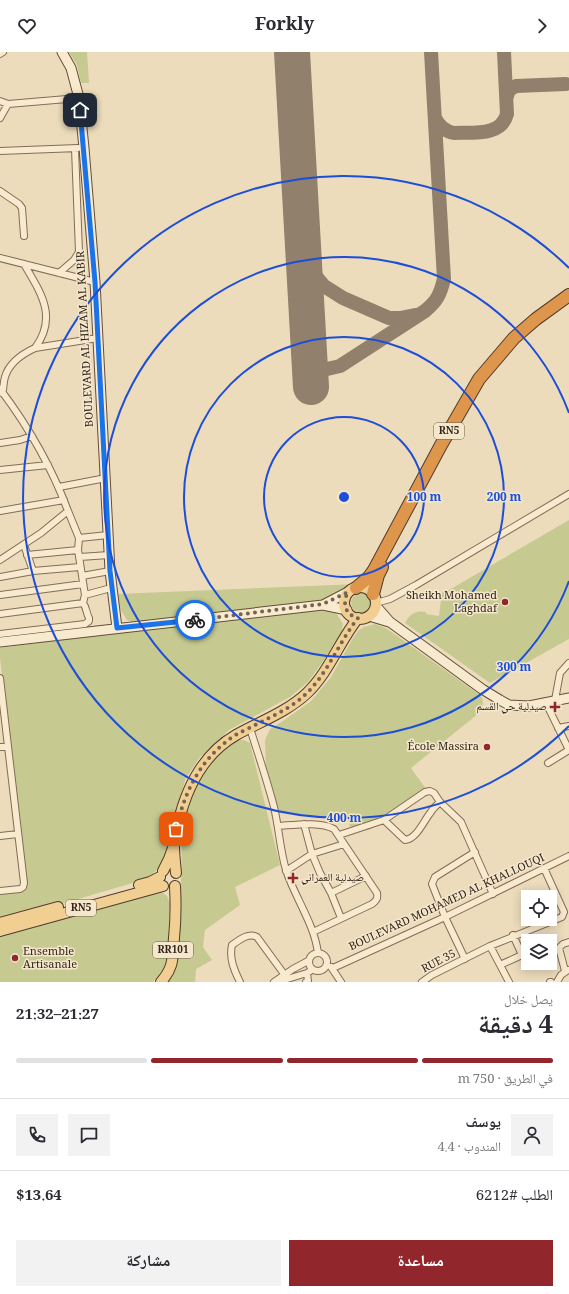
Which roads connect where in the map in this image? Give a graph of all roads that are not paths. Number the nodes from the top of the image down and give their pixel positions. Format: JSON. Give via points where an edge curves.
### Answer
{"nodes":[{"id":1,"x":3,"y":52,"type":"edge"},
{"id":2,"x":62,"y":52,"type":"edge"},
{"id":3,"x":0,"y":54,"type":"edge"},
{"id":4,"x":79,"y":98,"type":"junction"},
{"id":5,"x":0,"y":101,"type":"edge"},
{"id":6,"x":8,"y":104,"type":"junction"},
{"id":7,"x":0,"y":118,"type":"edge"},
{"id":8,"x":80,"y":148,"type":"junction"},
{"id":9,"x":0,"y":151,"type":"edge"},
{"id":10,"x":0,"y":191,"type":"edge"},
{"id":11,"x":24,"y":236,"type":"dead end"},
{"id":12,"x":0,"y":258,"type":"edge"},
{"id":13,"x":24,"y":264,"type":"junction"},
{"id":14,"x":59,"y":273,"type":"junction"},
{"id":15,"x":95,"y":282,"type":"junction"},
{"id":16,"x":569,"y":295,"type":"edge"},
{"id":17,"x":569,"y":303,"type":"edge"},
{"id":18,"x":98,"y":338,"type":"junction"},
{"id":19,"x":35,"y":348,"type":"junction"},
{"id":20,"x":1,"y":392,"type":"edge"},
{"id":21,"x":32,"y":436,"type":"junction"},
{"id":22,"x":0,"y":443,"type":"edge"},
{"id":23,"x":48,"y":466,"type":"junction"},
{"id":24,"x":0,"y":470,"type":"edge"},
{"id":25,"x":106,"y":478,"type":"junction"},
{"id":26,"x":59,"y":487,"type":"junction"},
{"id":27,"x":569,"y":494,"type":"edge"},
{"id":28,"x":64,"y":500,"type":"junction"},
{"id":29,"x":0,"y":511,"type":"edge"},
{"id":30,"x":68,"y":511,"type":"junction"},
{"id":31,"x":108,"y":535,"type":"junction"},
{"id":32,"x":79,"y":538,"type":"junction"},
{"id":33,"x":24,"y":545,"type":"junction"},
{"id":34,"x":79,"y":553,"type":"junction"},
{"id":35,"x":27,"y":555,"type":"junction"},
{"id":36,"x":109,"y":555,"type":"junction"},
{"id":37,"x":0,"y":560,"type":"edge"},
{"id":38,"x":80,"y":567,"type":"junction"},
{"id":39,"x":33,"y":571,"type":"junction"},
{"id":40,"x":110,"y":571,"type":"junction"},
{"id":41,"x":82,"y":576,"type":"junction"},
{"id":42,"x":0,"y":577,"type":"edge"},
{"id":43,"x":83,"y":584,"type":"junction"},
{"id":44,"x":111,"y":588,"type":"junction"},
{"id":45,"x":352,"y":590,"type":"junction"},
{"id":46,"x":0,"y":594,"type":"edge"},
{"id":47,"x":85,"y":594,"type":"junction"},
{"id":48,"x":375,"y":600,"type":"junction"},
{"id":49,"x":83,"y":603,"type":"junction"},
{"id":50,"x":323,"y":604,"type":"junction"},
{"id":51,"x":347,"y":611,"type":"junction"},
{"id":52,"x":0,"y":614,"type":"edge"},
{"id":53,"x":369,"y":616,"type":"junction"},
{"id":54,"x":358,"y":618,"type":"junction"},
{"id":55,"x":390,"y":622,"type":"junction"},
{"id":56,"x":117,"y":628,"type":"junction"},
{"id":57,"x":346,"y":633,"type":"junction"},
{"id":58,"x":0,"y":634,"type":"edge"},
{"id":59,"x":0,"y":642,"type":"edge"},
{"id":60,"x":569,"y":663,"type":"edge"},
{"id":61,"x":569,"y":671,"type":"edge"},
{"id":62,"x":560,"y":673,"type":"junction"},
{"id":63,"x":0,"y":678,"type":"edge"},
{"id":64,"x":569,"y":698,"type":"edge"},
{"id":65,"x":1,"y":699,"type":"edge"},
{"id":66,"x":550,"y":701,"type":"junction"},
{"id":67,"x":569,"y":726,"type":"edge"},
{"id":68,"x":250,"y":728,"type":"junction"},
{"id":69,"x":558,"y":728,"type":"junction"},
{"id":70,"x":0,"y":747,"type":"edge"},
{"id":71,"x":8,"y":747,"type":"junction"},
{"id":72,"x":569,"y":750,"type":"edge"},
{"id":73,"x":548,"y":763,"type":"dead end"},
{"id":74,"x":440,"y":802,"type":"junction"},
{"id":75,"x":384,"y":820,"type":"junction"},
{"id":76,"x":304,"y":824,"type":"junction"},
{"id":77,"x":278,"y":826,"type":"junction"},
{"id":78,"x":18,"y":834,"type":"junction"},
{"id":79,"x":339,"y":835,"type":"junction"},
{"id":80,"x":0,"y":836,"type":"edge"},
{"id":81,"x":174,"y":844,"type":"junction"},
{"id":82,"x":344,"y":844,"type":"junction"},
{"id":83,"x":475,"y":852,"type":"junction"},
{"id":84,"x":312,"y":854,"type":"junction"},
{"id":85,"x":569,"y":856,"type":"edge"},
{"id":86,"x":544,"y":868,"type":"junction"},
{"id":87,"x":286,"y":871,"type":"junction"},
{"id":88,"x":176,"y":872,"type":"junction"},
{"id":89,"x":366,"y":876,"type":"junction"},
{"id":90,"x":162,"y":880,"type":"junction"},
{"id":91,"x":175,"y":886,"type":"junction"},
{"id":92,"x":0,"y":891,"type":"edge"},
{"id":93,"x":331,"y":893,"type":"junction"},
{"id":94,"x":119,"y":894,"type":"junction"},
{"id":95,"x":493,"y":894,"type":"junction"},
{"id":96,"x":176,"y":915,"type":"junction"},
{"id":97,"x":445,"y":917,"type":"junction"},
{"id":98,"x":341,"y":918,"type":"junction"},
{"id":99,"x":0,"y":923,"type":"edge"},
{"id":100,"x":0,"y":931,"type":"edge"},
{"id":101,"x":313,"y":932,"type":"junction"},
{"id":102,"x":513,"y":935,"type":"junction"},
{"id":103,"x":569,"y":942,"type":"edge"},
{"id":104,"x":490,"y":946,"type":"junction"},
{"id":105,"x":318,"y":953,"type":"junction"},
{"id":106,"x":465,"y":959,"type":"junction"},
{"id":107,"x":308,"y":961,"type":"junction"},
{"id":108,"x":327,"y":964,"type":"junction"},
{"id":109,"x":500,"y":965,"type":"junction"},
{"id":110,"x":333,"y":968,"type":"junction"},
{"id":111,"x":567,"y":970,"type":"edge"},
{"id":112,"x":310,"y":971,"type":"junction"},
{"id":113,"x":284,"y":974,"type":"junction"},
{"id":114,"x":161,"y":982,"type":"edge"},
{"id":115,"x":240,"y":982,"type":"edge"},
{"id":116,"x":274,"y":982,"type":"edge"},
{"id":117,"x":306,"y":982,"type":"edge"},
{"id":118,"x":341,"y":982,"type":"edge"},
{"id":119,"x":422,"y":982,"type":"edge"},
{"id":120,"x":508,"y":982,"type":"edge"},
{"id":121,"x":557,"y":982,"type":"edge"}],
"edges":[{"from":1,"to":3,"type":"street"},
{"from":2,"to":4,"type":"main road","name":"BOULEVARD AL HIZAM AL KABIR","via":[[71,68]]},
{"from":4,"to":6,"type":"street"},
{"from":4,"to":8,"type":"main road","name":"BOULEVARD AL HIZAM AL KABIR"},
{"from":5,"to":6,"type":"street"},
{"from":6,"to":7,"type":"street"},
{"from":8,"to":9,"type":"street"},
{"from":8,"to":14,"type":"street","via":[[79,252]]},
{"from":8,"to":15,"type":"main road","name":"BOULEVARD AL HIZAM AL KABIR"},
{"from":10,"to":11,"type":"street","via":[[22,208]]},
{"from":12,"to":13,"type":"street"},
{"from":13,"to":14,"type":"street"},
{"from":13,"to":19,"type":"street","via":[[44,302],[46,317],[42,338]]},
{"from":14,"to":15,"type":"street"},
{"from":15,"to":18,"type":"main road","name":"BOULEVARD AL HIZAM AL KABIR"},
{"from":16,"to":45,"type":"highway","number":"RN5","via":[[536,318],[514,338],[479,379],[374,570]]},
{"from":17,"to":48,"type":"highway","number":"RN5","via":[[534,328],[486,379],[378,575]]},
{"from":18,"to":19,"type":"street"},
{"from":18,"to":25,"type":"main road","name":"BOULEVARD AL HIZAM AL KABIR"},
{"from":19,"to":20,"type":"street","via":[[17,359],[8,370]]},
{"from":20,"to":21,"type":"street"},
{"from":21,"to":22,"type":"street"},
{"from":21,"to":23,"type":"street"},
{"from":23,"to":24,"type":"street"},
{"from":23,"to":26,"type":"street"},
{"from":25,"to":26,"type":"street"},
{"from":25,"to":31,"type":"main road","name":"BOULEVARD AL HIZAM AL KABIR"},
{"from":26,"to":28,"type":"street"},
{"from":27,"to":48,"type":"street","via":[[390,599]]},
{"from":28,"to":29,"type":"street"},
{"from":28,"to":30,"type":"street"},
{"from":30,"to":32,"type":"street"},
{"from":30,"to":33,"type":"street"},
{"from":31,"to":32,"type":"street"},
{"from":31,"to":36,"type":"main road","name":"BOULEVARD AL HIZAM AL KABIR"},
{"from":32,"to":34,"type":"street"},
{"from":33,"to":35,"type":"street"},
{"from":33,"to":37,"type":"street"},
{"from":34,"to":35,"type":"street"},
{"from":34,"to":36,"type":"street"},
{"from":34,"to":38,"type":"street"},
{"from":35,"to":39,"type":"street"},
{"from":36,"to":40,"type":"main road","name":"BOULEVARD AL HIZAM AL KABIR"},
{"from":38,"to":39,"type":"street"},
{"from":38,"to":41,"type":"street"},
{"from":39,"to":42,"type":"street"},
{"from":40,"to":41,"type":"street"},
{"from":40,"to":44,"type":"main road","name":"BOULEVARD AL HIZAM AL KABIR"},
{"from":41,"to":43,"type":"street"},
{"from":43,"to":46,"type":"street"},
{"from":43,"to":47,"type":"street"},
{"from":44,"to":47,"type":"street"},
{"from":44,"to":56,"type":"main road","name":"BOULEVARD AL HIZAM AL KABIR"},
{"from":45,"to":48,"type":"main road","via":[[365,588]]},
{"from":45,"to":50,"type":"main road"},
{"from":45,"to":51,"type":"main road","via":[[345,601]]},
{"from":47,"to":49,"type":"street"},
{"from":48,"to":53,"type":"main road","number":"RN5","via":[[374,610]]},
{"from":48,"to":55,"type":"main road"},
{"from":49,"to":52,"type":"street"},
{"from":49,"to":58,"type":"street","via":[[89,618],[85,624]]},
{"from":50,"to":51,"type":"main road"},
{"from":50,"to":56,"type":"main road"},
{"from":51,"to":54,"type":"main road"},
{"from":51,"to":57,"type":"main road"},
{"from":53,"to":54,"type":"main road"},
{"from":53,"to":55,"type":"main road"},
{"from":54,"to":57,"type":"main road"},
{"from":55,"to":66,"type":"main road","via":[[482,689],[509,705],[529,706]]},
{"from":56,"to":59,"type":"main road"},
{"from":57,"to":68,"type":"main road","via":[[327,669],[306,694],[283,711]]},
{"from":60,"to":62,"type":"street"},
{"from":61,"to":62,"type":"street"},
{"from":62,"to":66,"type":"street"},
{"from":63,"to":65,"type":"street"},
{"from":64,"to":66,"type":"main road"},
{"from":65,"to":71,"type":"street"},
{"from":66,"to":69,"type":"street"},
{"from":67,"to":69,"type":"street"},
{"from":68,"to":77,"type":"street"},
{"from":68,"to":81,"type":"main road","via":[[222,745],[198,771],[181,811]]},
{"from":69,"to":72,"type":"street"},
{"from":70,"to":71,"type":"street"},
{"from":71,"to":78,"type":"street"},
{"from":72,"to":73,"type":"street"},
{"from":74,"to":75,"type":"street","via":[[434,793],[425,792]]},
{"from":74,"to":75,"type":"street","via":[[409,840],[405,840]]},
{"from":74,"to":83,"type":"street","via":[[461,822]]},
{"from":75,"to":79,"type":"street"},
{"from":76,"to":77,"type":"street"},
{"from":76,"to":79,"type":"street","via":[[329,826]]},
{"from":76,"to":84,"type":"street"},
{"from":77,"to":87,"type":"street"},
{"from":78,"to":80,"type":"street"},
{"from":78,"to":92,"type":"street","via":[[23,887]]},
{"from":79,"to":82,"type":"street"},
{"from":81,"to":88,"type":"main road"},
{"from":81,"to":90,"type":"main road"},
{"from":82,"to":84,"type":"street"},
{"from":82,"to":89,"type":"street"},
{"from":83,"to":95,"type":"street"},
{"from":83,"to":97,"type":"street","via":[[440,873],[432,881]]},
{"from":84,"to":87,"type":"street"},
{"from":84,"to":93,"type":"street"},
{"from":85,"to":86,"type":"street","name":"BOULEVARD MOHAMED AL KHALLOUQI"},
{"from":86,"to":95,"type":"street","name":"BOULEVARD MOHAMED AL KHALLOUQI"},
{"from":86,"to":102,"type":"street","name":"RUE 35","via":[[564,914]]},
{"from":87,"to":101,"type":"street"},
{"from":88,"to":90,"type":"main road","number":"RN5","via":[[171,869]]},
{"from":88,"to":91,"type":"main road","via":[[178,878]]},
{"from":89,"to":93,"type":"street"},
{"from":89,"to":98,"type":"street","via":[[377,893],[376,901]]},
{"from":90,"to":91,"type":"main road","number":"RN5","via":[[169,888]]},
{"from":90,"to":94,"type":"main road","number":"RN5"},
{"from":90,"to":96,"type":"main road","number":"RR101"},
{"from":91,"to":96,"type":"main road","number":"RR101"},
{"from":93,"to":98,"type":"street"},
{"from":94,"to":99,"type":"main road","number":"RN5"},
{"from":94,"to":100,"type":"main road","number":"RN5"},
{"from":95,"to":97,"type":"street","name":"BOULEVARD MOHAMED AL KHALLOUQI"},
{"from":96,"to":114,"type":"main road","number":"RR101","via":[[173,958],[170,969]]},
{"from":97,"to":106,"type":"street"},
{"from":97,"to":110,"type":"street","name":"BOULEVARD MOHAMED AL KHALLOUQI"},
{"from":98,"to":101,"type":"street"},
{"from":101,"to":105,"type":"street"},
{"from":102,"to":104,"type":"street","name":"RUE 35"},
{"from":102,"to":109,"type":"street","via":[[522,955]]},
{"from":103,"to":111,"type":"street","via":[[559,948]]},
{"from":104,"to":106,"type":"street","name":"RUE 35"},
{"from":104,"to":109,"type":"street"},
{"from":105,"to":107,"type":"street"},
{"from":105,"to":108,"type":"street","via":[[324,955]]},
{"from":106,"to":119,"type":"street","name":"RUE 35"},
{"from":107,"to":112,"type":"street"},
{"from":107,"to":113,"type":"street"},
{"from":108,"to":110,"type":"street"},
{"from":108,"to":112,"type":"street","via":[[326,968],[319,972]]},
{"from":109,"to":120,"type":"street"},
{"from":110,"to":118,"type":"street"},
{"from":111,"to":121,"type":"street"},
{"from":112,"to":116,"type":"street"},
{"from":112,"to":117,"type":"street"},
{"from":113,"to":115,"type":"street","via":[[254,934],[232,945],[230,952]]},
{"from":113,"to":116,"type":"street"}]}
